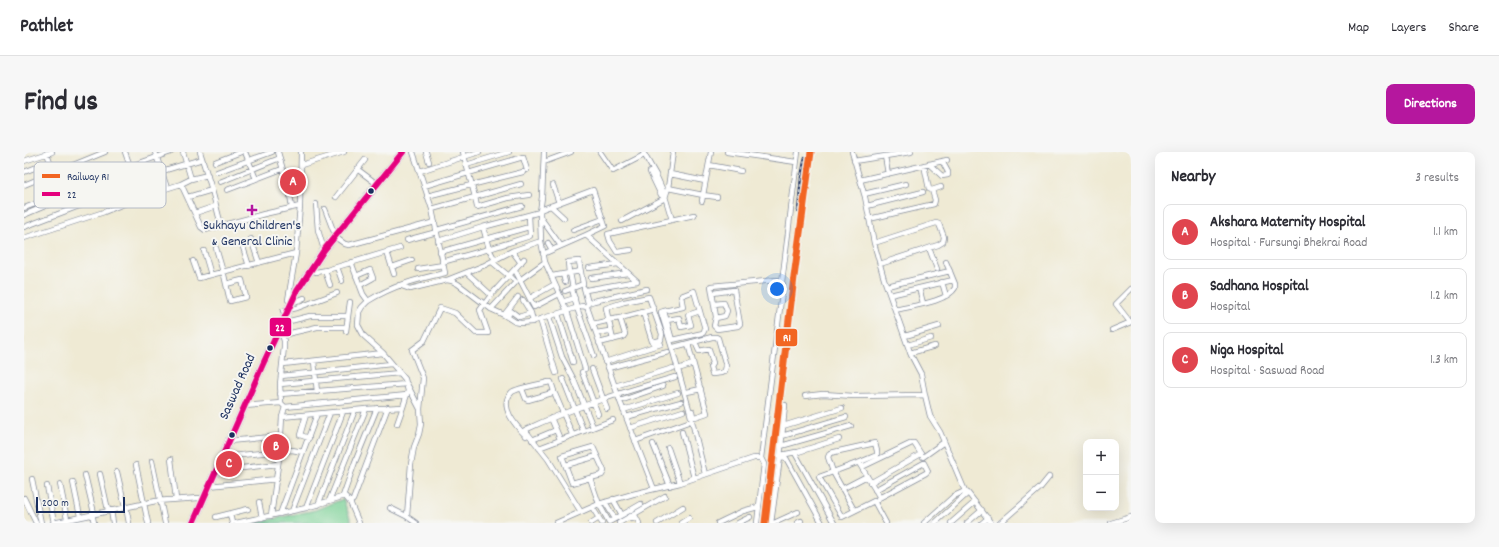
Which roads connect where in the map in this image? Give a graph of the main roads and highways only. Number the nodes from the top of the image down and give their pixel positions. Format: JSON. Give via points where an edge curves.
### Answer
{"nodes":[{"id":1,"x":403,"y":152,"type":"edge"},
{"id":2,"x":285,"y":311,"type":"junction"},
{"id":3,"x":188,"y":523,"type":"edge"},
{"id":4,"x":193,"y":523,"type":"edge"}],
"edges":[{"from":1,"to":2,"type":"highway","name":"Saswad Road","via":[[324,250]]},
{"from":2,"to":3,"type":"highway","name":"Saswad Road"},
{"from":2,"to":4,"type":"highway","name":"Saswad Road"}]}
